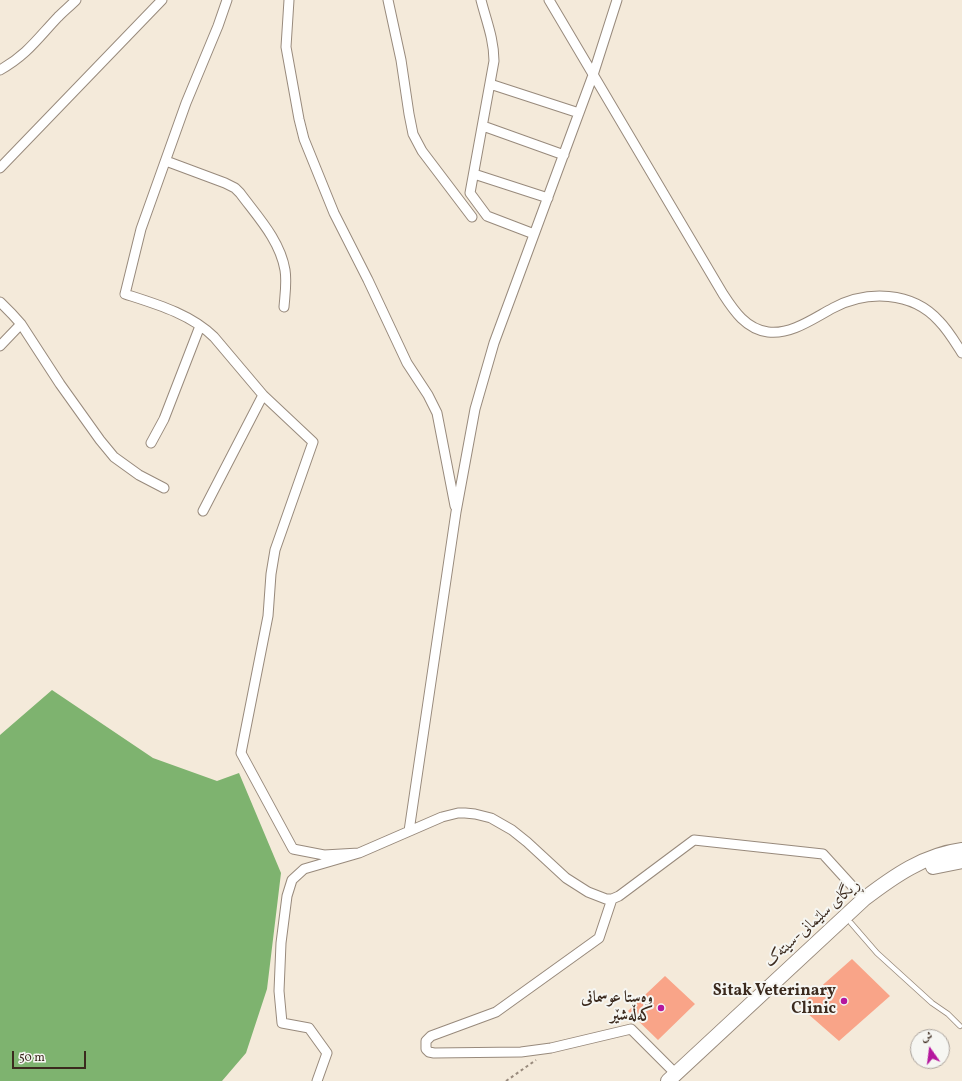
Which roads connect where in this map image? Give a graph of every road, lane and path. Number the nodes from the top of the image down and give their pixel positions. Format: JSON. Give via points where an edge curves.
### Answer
{"nodes":[{"id":1,"x":76,"y":0,"type":"edge"},
{"id":2,"x":162,"y":0,"type":"edge"},
{"id":3,"x":227,"y":0,"type":"edge"},
{"id":4,"x":289,"y":0,"type":"edge"},
{"id":5,"x":388,"y":0,"type":"edge"},
{"id":6,"x":481,"y":0,"type":"edge"},
{"id":7,"x":549,"y":0,"type":"edge"},
{"id":8,"x":617,"y":0,"type":"edge"},
{"id":9,"x":0,"y":70,"type":"edge"},
{"id":10,"x":593,"y":75,"type":"junction"},
{"id":11,"x":490,"y":84,"type":"junction"},
{"id":12,"x":579,"y":113,"type":"junction"},
{"id":13,"x":483,"y":126,"type":"junction"},
{"id":14,"x":564,"y":155,"type":"junction"},
{"id":15,"x":166,"y":161,"type":"junction"},
{"id":16,"x":0,"y":168,"type":"edge"},
{"id":17,"x":474,"y":174,"type":"junction"},
{"id":18,"x":548,"y":198,"type":"junction"},
{"id":19,"x":472,"y":217,"type":"dead end"},
{"id":20,"x":534,"y":234,"type":"junction"},
{"id":21,"x":0,"y":302,"type":"edge"},
{"id":22,"x":284,"y":307,"type":"dead end"},
{"id":23,"x":21,"y":324,"type":"junction"},
{"id":24,"x":200,"y":326,"type":"junction"},
{"id":25,"x":0,"y":346,"type":"edge"},
{"id":26,"x":962,"y":353,"type":"edge"},
{"id":27,"x":263,"y":395,"type":"junction"},
{"id":28,"x":151,"y":443,"type":"dead end"},
{"id":29,"x":164,"y":488,"type":"dead end"},
{"id":30,"x":203,"y":511,"type":"dead end"},
{"id":31,"x":456,"y":512,"type":"junction"},
{"id":32,"x":409,"y":832,"type":"junction"},
{"id":33,"x":962,"y":850,"type":"edge"},
{"id":34,"x":359,"y":853,"type":"junction"},
{"id":35,"x":962,"y":861,"type":"edge"},
{"id":36,"x":612,"y":899,"type":"junction"},
{"id":37,"x":864,"y":899,"type":"junction"},
{"id":38,"x":851,"y":923,"type":"junction"},
{"id":39,"x":960,"y":1026,"type":"dead end"},
{"id":40,"x":551,"y":1048,"type":"junction"},
{"id":41,"x":675,"y":1079,"type":"edge"},
{"id":42,"x":317,"y":1081,"type":"edge"},
{"id":43,"x":506,"y":1081,"type":"edge"}],
"edges":[{"from":1,"to":9,"type":"street","via":[[23,55]]},
{"from":2,"to":16,"type":"street"},
{"from":3,"to":15,"type":"street"},
{"from":4,"to":31,"type":"street","via":[[286,47],[304,139],[337,220],[407,363],[437,413]]},
{"from":5,"to":19,"type":"street","via":[[413,134],[422,151]]},
{"from":6,"to":11,"type":"street","via":[[494,52]]},
{"from":7,"to":10,"type":"street"},
{"from":8,"to":10,"type":"street"},
{"from":10,"to":12,"type":"street"},
{"from":10,"to":26,"type":"street","via":[[723,294],[744,321],[768,332],[781,331],[806,323],[850,300],[872,295],[885,296],[912,303],[928,311],[944,327]]},
{"from":11,"to":12,"type":"street"},
{"from":11,"to":13,"type":"street"},
{"from":12,"to":14,"type":"street"},
{"from":13,"to":14,"type":"street"},
{"from":13,"to":17,"type":"street"},
{"from":14,"to":18,"type":"street"},
{"from":15,"to":22,"type":"street","via":[[225,183],[240,193],[269,232],[280,254],[286,278]]},
{"from":15,"to":24,"type":"street","via":[[141,229],[125,294],[164,308]]},
{"from":17,"to":18,"type":"street"},
{"from":17,"to":20,"type":"street","via":[[470,193],[487,216]]},
{"from":18,"to":20,"type":"street"},
{"from":20,"to":31,"type":"street","via":[[494,343],[462,473]]},
{"from":21,"to":23,"type":"street"},
{"from":23,"to":25,"type":"street"},
{"from":23,"to":29,"type":"street","via":[[114,457],[139,475]]},
{"from":24,"to":27,"type":"street","via":[[214,337]]},
{"from":24,"to":28,"type":"street","via":[[164,419]]},
{"from":27,"to":30,"type":"street"},
{"from":27,"to":34,"type":"street","via":[[313,442],[275,550],[270,574],[268,616],[241,753],[294,849],[324,855]]},
{"from":31,"to":32,"type":"street"},
{"from":32,"to":34,"type":"street"},
{"from":32,"to":36,"type":"street","via":[[450,814],[484,816],[512,830],[566,878],[602,899]]},
{"from":33,"to":37,"type":"main road","name":"ڕیگای سلێمانی-سیتەک","via":[[923,861],[906,869]]},
{"from":34,"to":42,"type":"street","via":[[304,869],[292,880],[287,896],[281,942],[279,991],[282,1023],[309,1028],[327,1053]]},
{"from":35,"to":38,"type":"main road","name":"ڕیگای سلێمانی-سیتەک","via":[[910,876]]},
{"from":36,"to":37,"type":"street","via":[[694,840],[823,854]]},
{"from":36,"to":40,"type":"street","via":[[599,938],[496,1012],[435,1034],[428,1038],[425,1046],[434,1053],[522,1052]]},
{"from":37,"to":41,"type":"main road","name":"ڕیگای سلێمانی-سیتەک"},
{"from":38,"to":39,"type":"lane","via":[[876,953]]},
{"from":38,"to":41,"type":"main road","name":"ڕیگای سلێمانی-سیتەک"},
{"from":40,"to":41,"type":"street","via":[[631,1030]]},
{"from":40,"to":43,"type":"path"}]}
